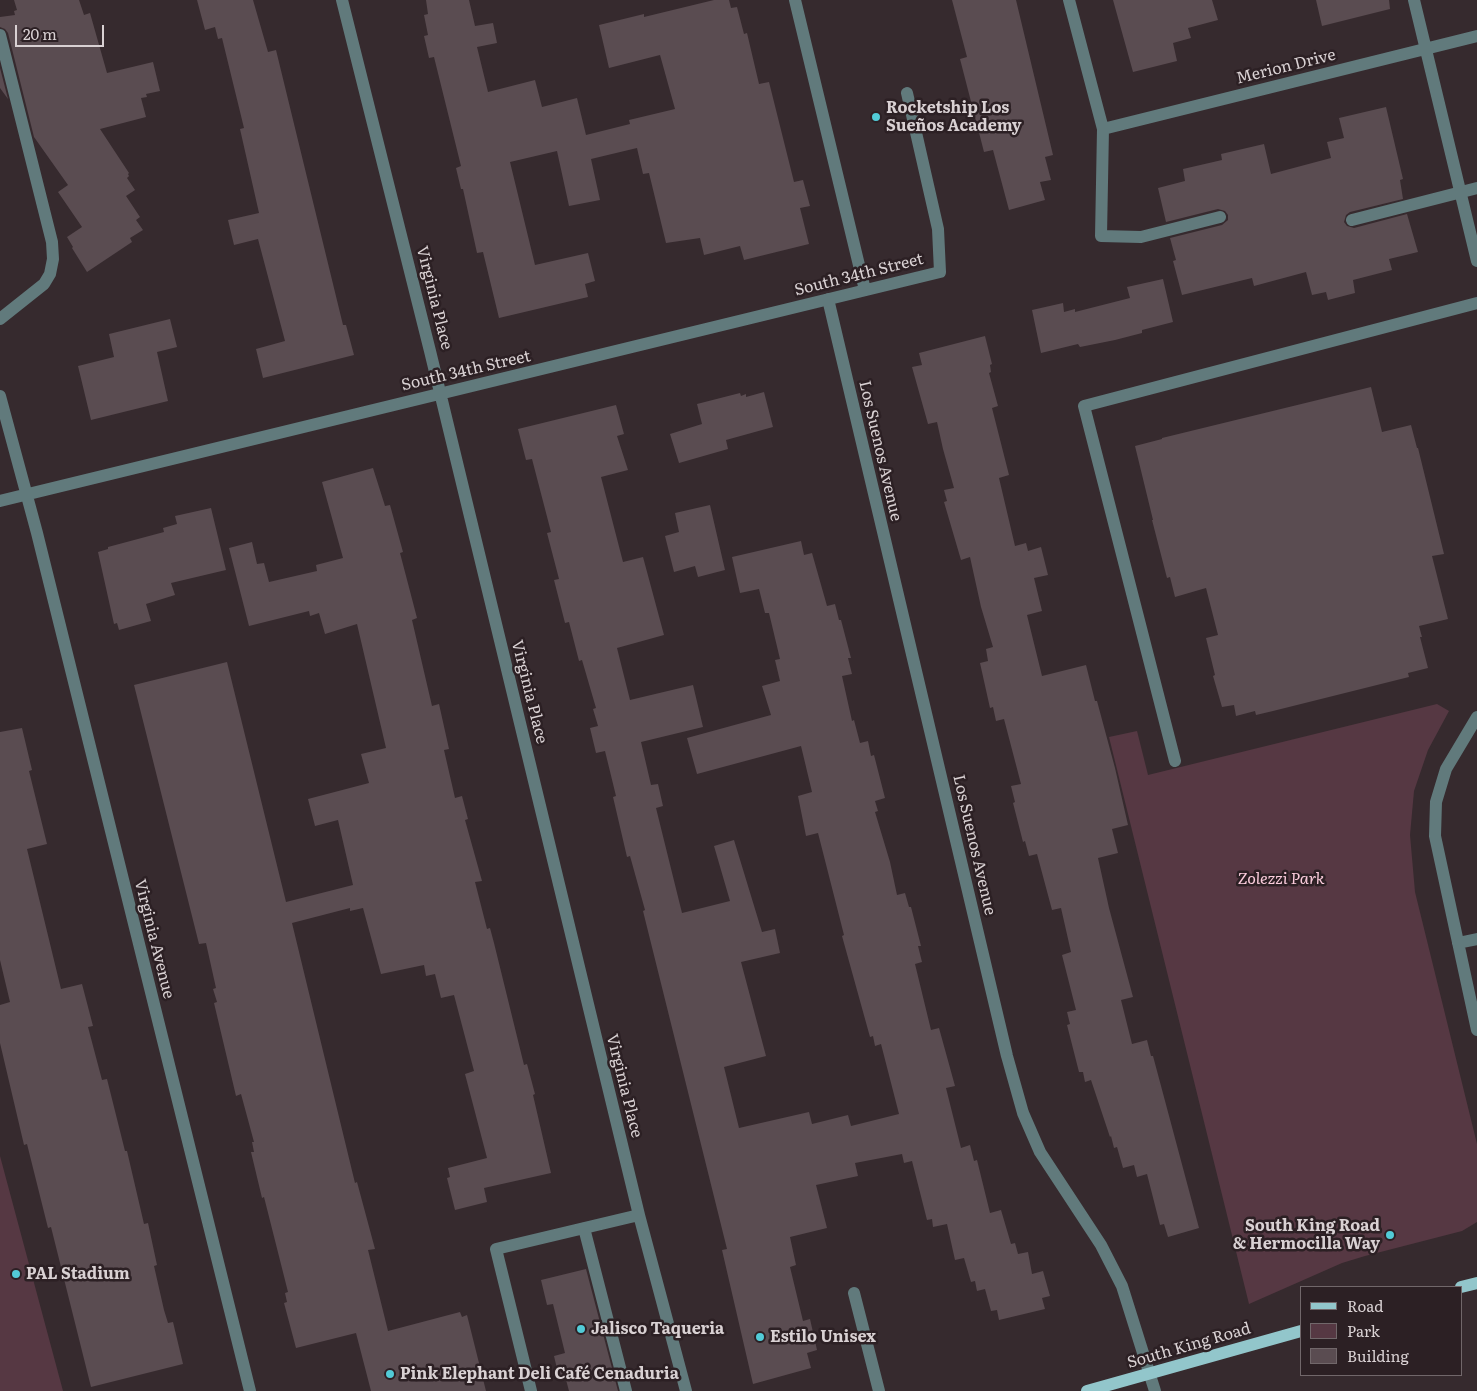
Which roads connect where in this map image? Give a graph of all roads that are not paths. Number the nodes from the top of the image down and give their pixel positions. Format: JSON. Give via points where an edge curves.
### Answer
{"nodes":[{"id":1,"x":342,"y":0,"type":"edge"},
{"id":2,"x":795,"y":0,"type":"edge"},
{"id":3,"x":1069,"y":0,"type":"edge"},
{"id":4,"x":1414,"y":0,"type":"edge"},
{"id":5,"x":0,"y":35,"type":"edge"},
{"id":6,"x":1477,"y":36,"type":"edge"},
{"id":7,"x":1425,"y":48,"type":"junction"},
{"id":8,"x":907,"y":93,"type":"dead end"},
{"id":9,"x":1103,"y":129,"type":"junction"},
{"id":10,"x":1477,"y":188,"type":"edge"},
{"id":11,"x":1461,"y":192,"type":"junction"},
{"id":12,"x":1220,"y":217,"type":"dead end"},
{"id":13,"x":1352,"y":220,"type":"dead end"},
{"id":14,"x":1477,"y":261,"type":"edge"},
{"id":15,"x":865,"y":290,"type":"junction"},
{"id":16,"x":828,"y":299,"type":"junction"},
{"id":17,"x":1477,"y":303,"type":"edge"},
{"id":18,"x":0,"y":319,"type":"edge"},
{"id":19,"x":440,"y":395,"type":"junction"},
{"id":20,"x":0,"y":396,"type":"edge"},
{"id":21,"x":27,"y":495,"type":"junction"},
{"id":22,"x":0,"y":501,"type":"edge"},
{"id":23,"x":1477,"y":716,"type":"edge"},
{"id":24,"x":1176,"y":761,"type":"dead end"},
{"id":25,"x":1477,"y":938,"type":"edge"},
{"id":26,"x":1458,"y":943,"type":"junction"},
{"id":27,"x":1477,"y":1030,"type":"edge"},
{"id":28,"x":638,"y":1215,"type":"junction"},
{"id":29,"x":584,"y":1228,"type":"junction"},
{"id":30,"x":1477,"y":1283,"type":"edge"},
{"id":31,"x":1462,"y":1287,"type":"edge"},
{"id":32,"x":854,"y":1293,"type":"dead end"},
{"id":33,"x":1300,"y":1331,"type":"edge"},
{"id":34,"x":1150,"y":1374,"type":"junction"},
{"id":35,"x":250,"y":1391,"type":"edge"},
{"id":36,"x":531,"y":1391,"type":"edge"},
{"id":37,"x":626,"y":1391,"type":"edge"},
{"id":38,"x":686,"y":1391,"type":"edge"},
{"id":39,"x":879,"y":1391,"type":"edge"},
{"id":40,"x":1087,"y":1391,"type":"edge"},
{"id":41,"x":1155,"y":1391,"type":"edge"}],
"edges":[{"from":1,"to":19,"type":"street","name":"Virginia Place"},
{"from":2,"to":15,"type":"street"},
{"from":3,"to":9,"type":"street"},
{"from":4,"to":7,"type":"street"},
{"from":5,"to":18,"type":"street","via":[[52,242],[53,259],[44,284]]},
{"from":6,"to":7,"type":"street","name":"Merion Drive"},
{"from":7,"to":9,"type":"street","name":"Merion Drive"},
{"from":7,"to":11,"type":"street"},
{"from":8,"to":15,"type":"street","name":"South 34th Street","via":[[938,229],[940,272]]},
{"from":9,"to":12,"type":"street","via":[[1101,236],[1141,236]]},
{"from":10,"to":11,"type":"street"},
{"from":11,"to":13,"type":"street"},
{"from":11,"to":14,"type":"street"},
{"from":15,"to":16,"type":"street","name":"South 34th Street"},
{"from":16,"to":19,"type":"street","name":"South 34th Street"},
{"from":16,"to":34,"type":"street","name":"Los Suenos Avenue","via":[[1023,1113],[1040,1152],[1101,1244],[1122,1286]]},
{"from":17,"to":24,"type":"street","via":[[1084,406]]},
{"from":19,"to":21,"type":"street","name":"South 34th Street"},
{"from":19,"to":28,"type":"street","name":"Virginia Place"},
{"from":20,"to":21,"type":"street","name":"Virginia Avenue"},
{"from":21,"to":22,"type":"street","name":"South 34th Street"},
{"from":21,"to":35,"type":"street","name":"Virginia Avenue"},
{"from":23,"to":26,"type":"street","via":[[1446,769],[1436,802],[1435,836]]},
{"from":25,"to":26,"type":"street"},
{"from":26,"to":27,"type":"street"},
{"from":28,"to":29,"type":"street"},
{"from":28,"to":38,"type":"street","name":"Virginia Place"},
{"from":29,"to":36,"type":"street","via":[[496,1249]]},
{"from":29,"to":37,"type":"street"},
{"from":30,"to":31,"type":"main road"},
{"from":32,"to":39,"type":"street"},
{"from":33,"to":34,"type":"main road","name":"South King Road"},
{"from":34,"to":40,"type":"main road","name":"South King Road"},
{"from":34,"to":41,"type":"street","name":"Los Suenos Avenue"}]}
